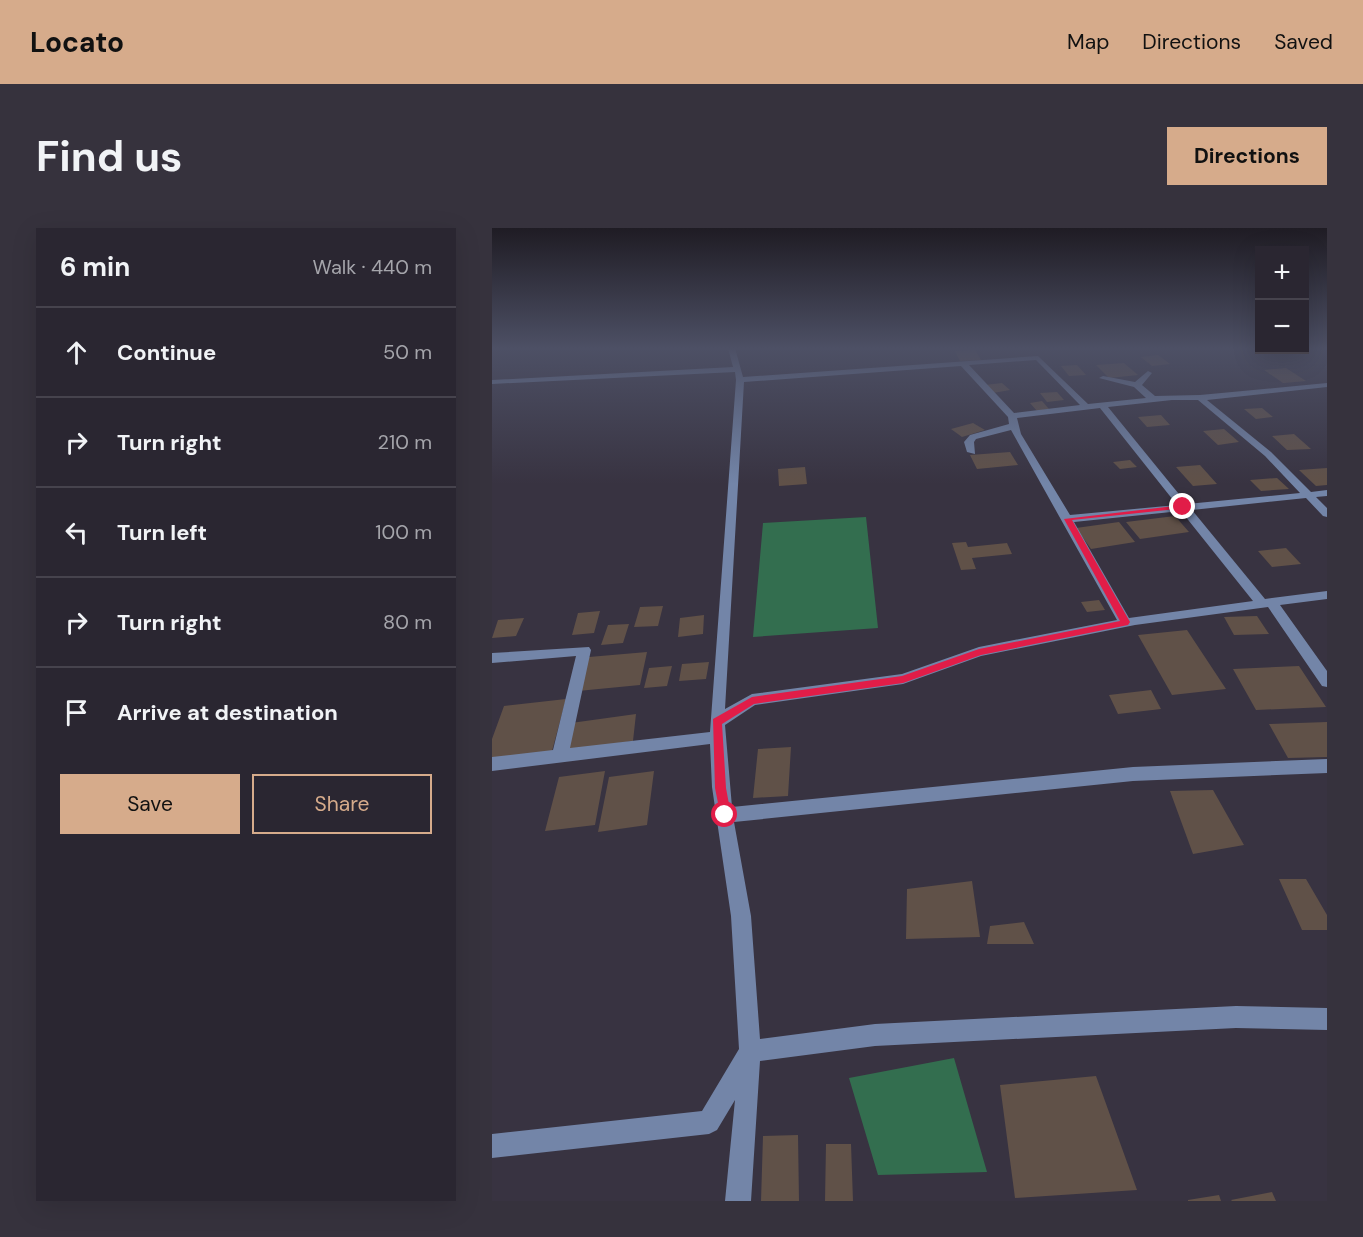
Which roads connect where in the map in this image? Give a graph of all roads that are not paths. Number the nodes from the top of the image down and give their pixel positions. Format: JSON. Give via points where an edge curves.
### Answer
{"nodes":[{"id":1,"x":738,"y":393,"type":"edge"},
{"id":2,"x":989,"y":393,"type":"edge"},
{"id":3,"x":1073,"y":393,"type":"edge"},
{"id":4,"x":1147,"y":393,"type":"edge"},
{"id":5,"x":1245,"y":393,"type":"edge"},
{"id":6,"x":1200,"y":398,"type":"junction"},
{"id":7,"x":1153,"y":399,"type":"junction"},
{"id":8,"x":1102,"y":405,"type":"junction"},
{"id":9,"x":1086,"y":407,"type":"junction"},
{"id":10,"x":1013,"y":421,"type":"junction"},
{"id":11,"x":972,"y":452,"type":"dead end"},
{"id":12,"x":1327,"y":492,"type":"edge"},
{"id":13,"x":1307,"y":494,"type":"junction"},
{"id":14,"x":1183,"y":507,"type":"junction"},
{"id":15,"x":1327,"y":514,"type":"edge"},
{"id":16,"x":1067,"y":519,"type":"junction"},
{"id":17,"x":1327,"y":595,"type":"edge"},
{"id":18,"x":1266,"y":603,"type":"junction"},
{"id":19,"x":1125,"y":622,"type":"junction"},
{"id":20,"x":492,"y":658,"type":"edge"},
{"id":21,"x":1327,"y":682,"type":"edge"},
{"id":22,"x":717,"y":729,"type":"junction"},
{"id":23,"x":560,"y":756,"type":"junction"},
{"id":24,"x":492,"y":764,"type":"edge"},
{"id":25,"x":1327,"y":766,"type":"edge"},
{"id":26,"x":725,"y":815,"type":"junction"},
{"id":27,"x":1327,"y":1019,"type":"edge"},
{"id":28,"x":750,"y":1051,"type":"junction"},
{"id":29,"x":492,"y":1146,"type":"edge"},
{"id":30,"x":738,"y":1201,"type":"edge"}],
"edges":[{"from":1,"to":22,"type":"street"},
{"from":2,"to":10,"type":"street"},
{"from":3,"to":9,"type":"street"},
{"from":4,"to":7,"type":"street"},
{"from":5,"to":6,"type":"street"},
{"from":6,"to":7,"type":"street"},
{"from":6,"to":13,"type":"street"},
{"from":7,"to":8,"type":"street"},
{"from":8,"to":9,"type":"street"},
{"from":8,"to":14,"type":"street"},
{"from":9,"to":10,"type":"street"},
{"from":10,"to":11,"type":"street","via":[[973,437],[969,442]]},
{"from":10,"to":16,"type":"street","via":[[1016,434]]},
{"from":12,"to":13,"type":"street"},
{"from":13,"to":14,"type":"street"},
{"from":13,"to":15,"type":"street"},
{"from":14,"to":16,"type":"street"},
{"from":14,"to":18,"type":"street"},
{"from":16,"to":19,"type":"street"},
{"from":17,"to":18,"type":"street"},
{"from":18,"to":19,"type":"street"},
{"from":18,"to":21,"type":"street"},
{"from":19,"to":22,"type":"street","via":[[979,652],[903,680],[752,700]]},
{"from":20,"to":23,"type":"street","via":[[584,650]]},
{"from":22,"to":23,"type":"street"},
{"from":22,"to":26,"type":"street"},
{"from":23,"to":24,"type":"street"},
{"from":25,"to":26,"type":"street","via":[[1121,775]]},
{"from":26,"to":28,"type":"street","via":[[741,915]]},
{"from":27,"to":28,"type":"street","via":[[1236,1017],[875,1035]]},
{"from":28,"to":29,"type":"street","via":[[709,1122]]},
{"from":28,"to":30,"type":"street"}]}
